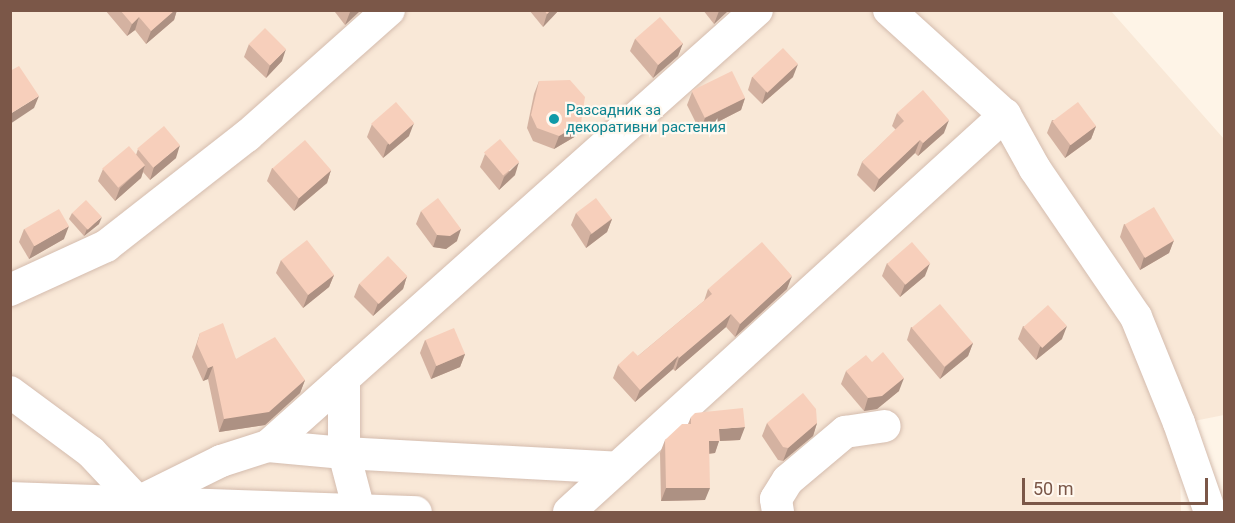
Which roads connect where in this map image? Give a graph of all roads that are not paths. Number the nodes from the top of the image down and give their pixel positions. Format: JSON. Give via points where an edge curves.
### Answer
{"nodes":[{"id":1,"x":389,"y":10,"type":"edge"},
{"id":2,"x":757,"y":10,"type":"edge"},
{"id":3,"x":889,"y":10,"type":"edge"},
{"id":4,"x":1005,"y":115,"type":"junction"},
{"id":5,"x":10,"y":290,"type":"edge"},
{"id":6,"x":344,"y":378,"type":"junction"},
{"id":7,"x":10,"y":392,"type":"edge"},
{"id":8,"x":885,"y":426,"type":"dead end"},
{"id":9,"x":268,"y":446,"type":"junction"},
{"id":10,"x":344,"y":453,"type":"junction"},
{"id":11,"x":618,"y":468,"type":"junction"},
{"id":12,"x":10,"y":498,"type":"edge"},
{"id":13,"x":138,"y":502,"type":"junction"},
{"id":14,"x":359,"y":510,"type":"junction"},
{"id":15,"x":416,"y":513,"type":"edge"},
{"id":16,"x":569,"y":513,"type":"edge"},
{"id":17,"x":778,"y":513,"type":"edge"},
{"id":18,"x":1210,"y":513,"type":"edge"}],
"edges":[{"from":1,"to":5,"type":"street","via":[[247,136],[106,246]]},
{"from":2,"to":6,"type":"street"},
{"from":3,"to":4,"type":"street"},
{"from":4,"to":11,"type":"street"},
{"from":4,"to":18,"type":"street","via":[[1035,169],[1136,317]]},
{"from":6,"to":9,"type":"street"},
{"from":6,"to":10,"type":"street"},
{"from":7,"to":13,"type":"street","via":[[91,452]]},
{"from":8,"to":17,"type":"street","via":[[845,432],[788,480],[776,499]]},
{"from":9,"to":10,"type":"street"},
{"from":9,"to":13,"type":"street","via":[[222,461]]},
{"from":10,"to":11,"type":"street"},
{"from":10,"to":14,"type":"street"},
{"from":11,"to":16,"type":"street"},
{"from":12,"to":13,"type":"street"},
{"from":13,"to":14,"type":"street"},
{"from":14,"to":15,"type":"street"}]}
